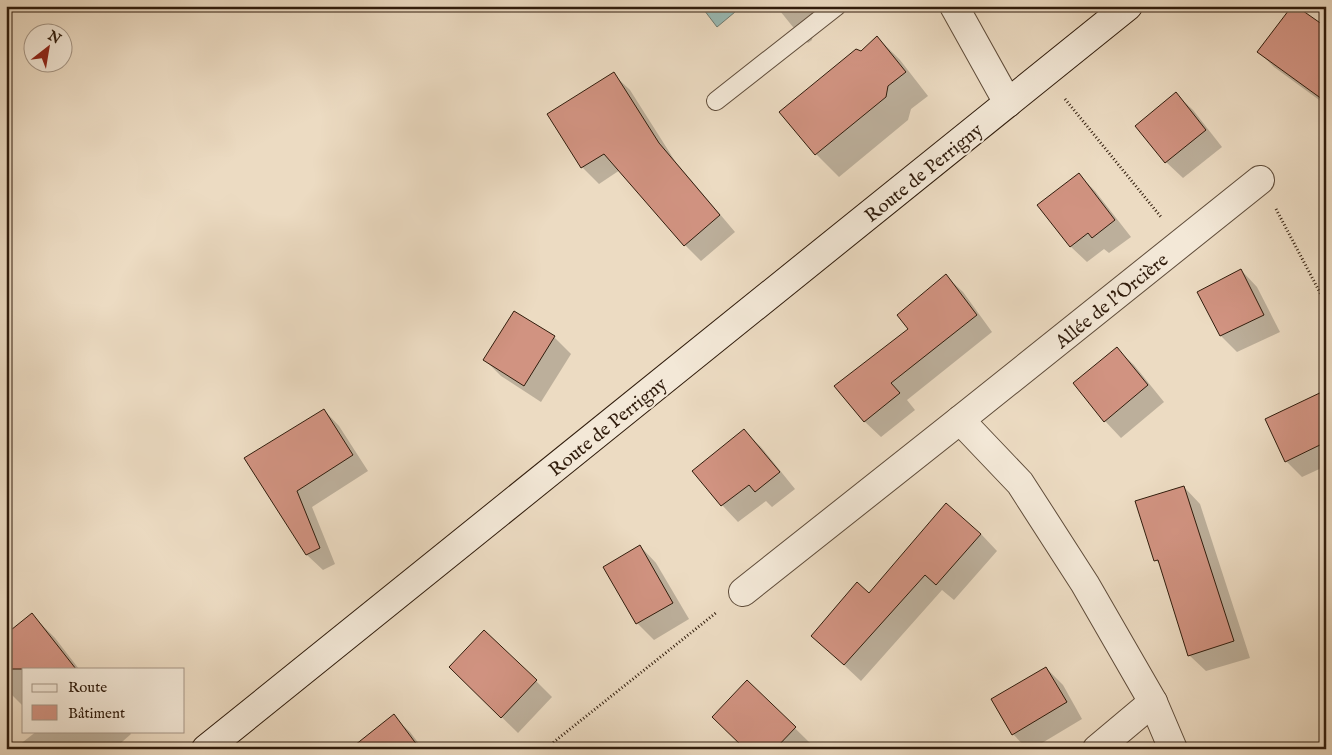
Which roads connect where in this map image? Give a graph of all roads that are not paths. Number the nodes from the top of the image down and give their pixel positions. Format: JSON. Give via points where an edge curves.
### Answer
{"nodes":[{"id":1,"x":838,"y":6,"type":"edge"},
{"id":2,"x":954,"y":6,"type":"edge"},
{"id":3,"x":1128,"y":6,"type":"edge"},
{"id":4,"x":716,"y":100,"type":"dead end"},
{"id":5,"x":1008,"y":103,"type":"junction"},
{"id":6,"x":1260,"y":180,"type":"road end"},
{"id":7,"x":960,"y":420,"type":"junction"},
{"id":8,"x":743,"y":592,"type":"road end"},
{"id":9,"x":1153,"y":702,"type":"junction"},
{"id":10,"x":206,"y":749,"type":"edge"},
{"id":11,"x":1097,"y":749,"type":"edge"},
{"id":12,"x":1173,"y":749,"type":"edge"}],
"edges":[{"from":1,"to":4,"type":"lane"},
{"from":2,"to":5,"type":"street"},
{"from":3,"to":5,"type":"street","name":"Route de Perrigny"},
{"from":5,"to":10,"type":"street","name":"Route de Perrigny"},
{"from":6,"to":7,"type":"street","name":"Allée de l'Orcière"},
{"from":7,"to":8,"type":"street","name":"Allée de l'Orcière"},
{"from":7,"to":9,"type":"street","via":[[1020,483],[1085,584]]},
{"from":9,"to":11,"type":"street"},
{"from":9,"to":12,"type":"street"}]}
